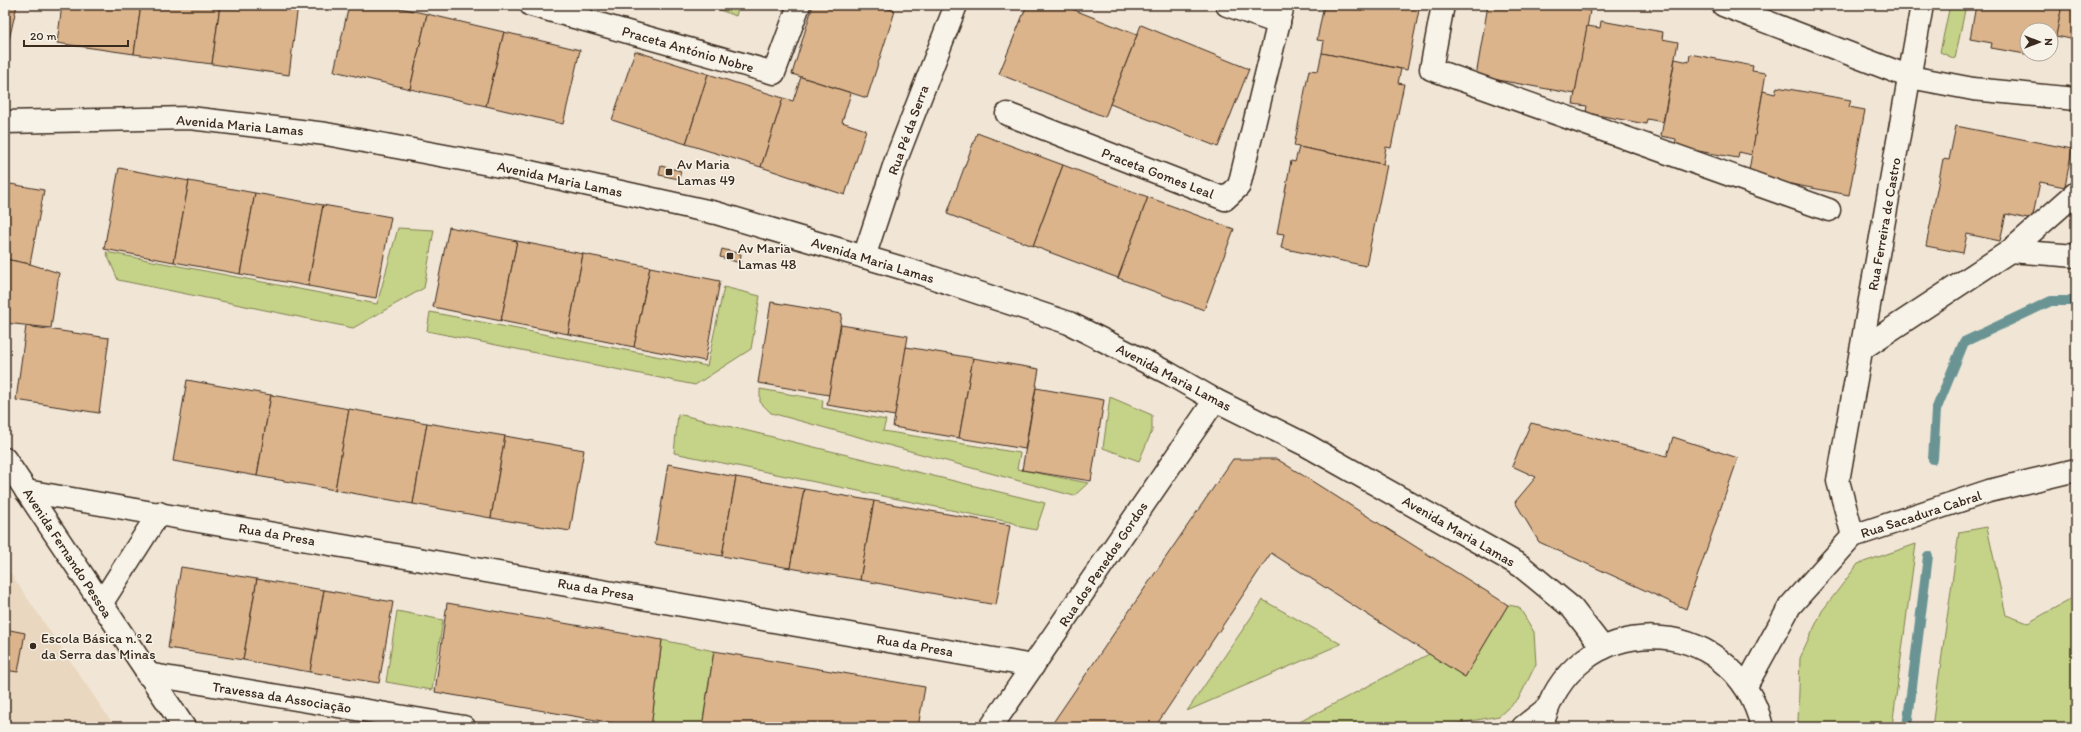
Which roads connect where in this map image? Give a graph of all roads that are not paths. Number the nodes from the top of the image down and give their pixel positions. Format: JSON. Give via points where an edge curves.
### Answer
{"nodes":[{"id":1,"x":531,"y":5,"type":"edge"},
{"id":2,"x":799,"y":5,"type":"edge"},
{"id":3,"x":1226,"y":5,"type":"edge"},
{"id":4,"x":1443,"y":5,"type":"edge"},
{"id":5,"x":1723,"y":5,"type":"edge"},
{"id":6,"x":1922,"y":5,"type":"edge"},
{"id":7,"x":952,"y":6,"type":"edge"},
{"id":8,"x":1281,"y":14,"type":"edge"},
{"id":9,"x":1910,"y":77,"type":"junction"},
{"id":10,"x":2076,"y":99,"type":"edge"},
{"id":11,"x":1007,"y":114,"type":"dead end"},
{"id":12,"x":5,"y":122,"type":"edge"},
{"id":13,"x":2076,"y":193,"type":"edge"},
{"id":14,"x":1829,"y":210,"type":"dead end"},
{"id":15,"x":2010,"y":251,"type":"junction"},
{"id":16,"x":864,"y":256,"type":"junction"},
{"id":17,"x":2076,"y":256,"type":"edge"},
{"id":18,"x":1863,"y":348,"type":"junction"},
{"id":19,"x":1215,"y":400,"type":"junction"},
{"id":20,"x":5,"y":459,"type":"edge"},
{"id":21,"x":2076,"y":470,"type":"edge"},
{"id":22,"x":26,"y":491,"type":"junction"},
{"id":23,"x":159,"y":513,"type":"junction"},
{"id":24,"x":1853,"y":536,"type":"junction"},
{"id":25,"x":101,"y":604,"type":"junction"},
{"id":26,"x":1603,"y":648,"type":"junction"},
{"id":27,"x":1033,"y":666,"type":"junction"},
{"id":28,"x":147,"y":674,"type":"junction"},
{"id":29,"x":1746,"y":686,"type":"junction"},
{"id":30,"x":1544,"y":718,"type":"edge"},
{"id":31,"x":184,"y":727,"type":"edge"},
{"id":32,"x":464,"y":727,"type":"edge"},
{"id":33,"x":991,"y":727,"type":"edge"},
{"id":34,"x":1523,"y":727,"type":"edge"},
{"id":35,"x":1762,"y":727,"type":"edge"}],
"edges":[{"from":1,"to":2,"type":"street","name":"Praceta António Nobre","via":[[774,73]]},
{"from":3,"to":8,"type":"street","name":"Praceta Gomes Leal"},
{"from":4,"to":14,"type":"street","via":[[1431,69]]},
{"from":5,"to":9,"type":"street"},
{"from":6,"to":9,"type":"street","name":"Rua Ferreira de Castro"},
{"from":7,"to":16,"type":"street","name":"Rua Pé da Serra"},
{"from":8,"to":11,"type":"street","name":"Praceta Gomes Leal","via":[[1239,186],[1225,199]]},
{"from":9,"to":10,"type":"street","via":[[1973,89]]},
{"from":9,"to":18,"type":"street","name":"Rua Ferreira de Castro"},
{"from":12,"to":16,"type":"street","name":"Avenida Maria Lamas","via":[[190,118],[326,134],[521,170],[716,213]]},
{"from":13,"to":15,"type":"street"},
{"from":15,"to":17,"type":"street"},
{"from":15,"to":18,"type":"street"},
{"from":16,"to":19,"type":"street","name":"Avenida Maria Lamas","via":[[1069,323]]},
{"from":18,"to":24,"type":"street","name":"Rua Ferreira de Castro","via":[[1838,482]]},
{"from":19,"to":26,"type":"street","name":"Avenida Maria Lamas","via":[[1306,445],[1521,566],[1572,608]]},
{"from":19,"to":27,"type":"street","name":"Rua dos Penedos Gordos"},
{"from":20,"to":22,"type":"street","name":"Avenida Fernando Pessoa"},
{"from":21,"to":24,"type":"street","name":"Rua Sacadura Cabral","via":[[1989,492]]},
{"from":22,"to":23,"type":"street","name":"Rua da Presa"},
{"from":22,"to":25,"type":"street","name":"Avenida Fernando Pessoa"},
{"from":23,"to":25,"type":"street"},
{"from":23,"to":27,"type":"street","name":"Rua da Presa"},
{"from":24,"to":29,"type":"street","name":"Rua Sacadura Cabral","via":[[1790,606]]},
{"from":25,"to":28,"type":"street","name":"Avenida Fernando Pessoa"},
{"from":26,"to":29,"type":"street","via":[[1637,637],[1672,638],[1706,650],[1728,666]]},
{"from":26,"to":30,"type":"street","via":[[1579,663],[1560,684]]},
{"from":27,"to":33,"type":"street","name":"Rua dos Penedos Gordos"},
{"from":28,"to":31,"type":"street","name":"Avenida Fernando Pessoa"},
{"from":28,"to":32,"type":"street","name":"Travessa da Associação"},
{"from":29,"to":35,"type":"street","via":[[1759,711]]},
{"from":30,"to":34,"type":"street"}]}
